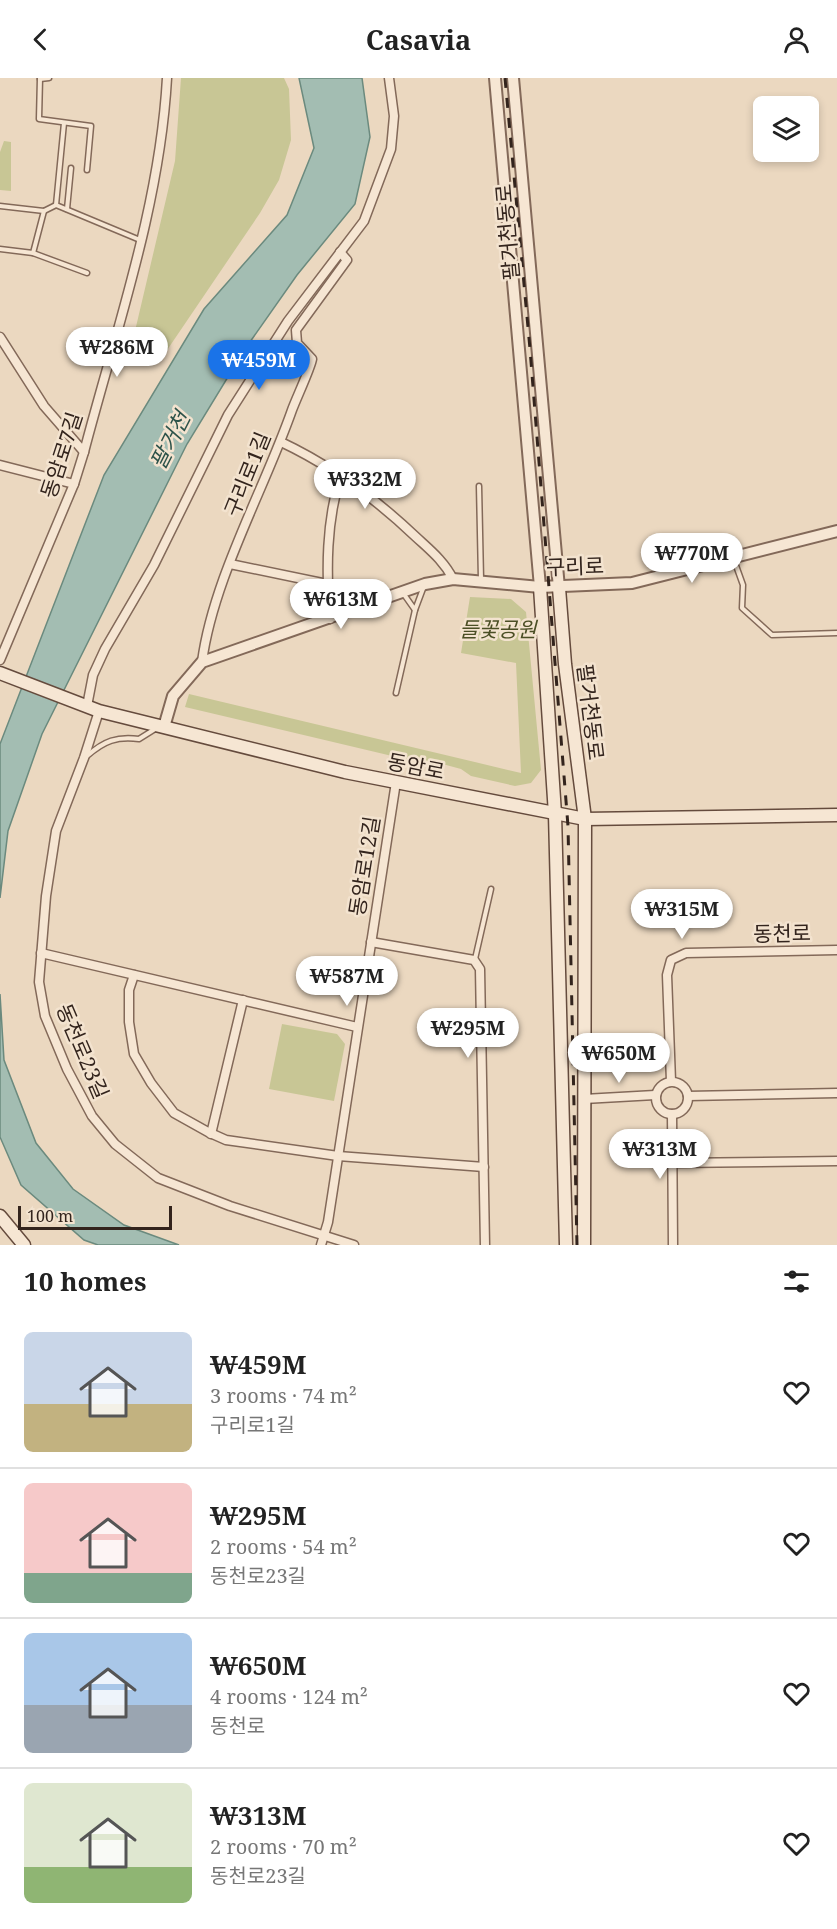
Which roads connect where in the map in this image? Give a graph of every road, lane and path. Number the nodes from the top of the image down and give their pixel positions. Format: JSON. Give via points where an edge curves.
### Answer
{"nodes":[{"id":1,"x":40,"y":78,"type":"edge"},
{"id":2,"x":49,"y":78,"type":"edge"},
{"id":3,"x":167,"y":78,"type":"edge"},
{"id":4,"x":389,"y":78,"type":"edge"},
{"id":5,"x":495,"y":78,"type":"edge"},
{"id":6,"x":513,"y":78,"type":"edge"},
{"id":7,"x":64,"y":123,"type":"junction"},
{"id":8,"x":71,"y":168,"type":"dead end"},
{"id":9,"x":87,"y":170,"type":"dead end"},
{"id":10,"x":56,"y":205,"type":"junction"},
{"id":11,"x":0,"y":206,"type":"edge"},
{"id":12,"x":67,"y":209,"type":"junction"},
{"id":13,"x":44,"y":211,"type":"junction"},
{"id":14,"x":140,"y":240,"type":"junction"},
{"id":15,"x":0,"y":249,"type":"edge"},
{"id":16,"x":340,"y":252,"type":"junction"},
{"id":17,"x":33,"y":253,"type":"junction"},
{"id":18,"x":87,"y":273,"type":"dead end"},
{"id":19,"x":0,"y":337,"type":"edge"},
{"id":20,"x":281,"y":442,"type":"junction"},
{"id":21,"x":84,"y":452,"type":"junction"},
{"id":22,"x":0,"y":465,"type":"edge"},
{"id":23,"x":341,"y":474,"type":"junction"},
{"id":24,"x":74,"y":484,"type":"junction"},
{"id":25,"x":478,"y":486,"type":"dead end"},
{"id":26,"x":837,"y":531,"type":"edge"},
{"id":27,"x":733,"y":557,"type":"junction"},
{"id":28,"x":230,"y":564,"type":"junction"},
{"id":29,"x":453,"y":579,"type":"junction"},
{"id":30,"x":482,"y":583,"type":"junction"},
{"id":31,"x":327,"y":584,"type":"junction"},
{"id":32,"x":425,"y":584,"type":"junction"},
{"id":33,"x":540,"y":587,"type":"junction"},
{"id":34,"x":559,"y":588,"type":"junction"},
{"id":35,"x":403,"y":592,"type":"junction"},
{"id":36,"x":415,"y":610,"type":"junction"},
{"id":37,"x":330,"y":619,"type":"junction"},
{"id":38,"x":837,"y":633,"type":"edge"},
{"id":39,"x":0,"y":660,"type":"edge"},
{"id":40,"x":202,"y":662,"type":"junction"},
{"id":41,"x":0,"y":673,"type":"edge"},
{"id":42,"x":396,"y":693,"type":"dead end"},
{"id":43,"x":87,"y":706,"type":"junction"},
{"id":44,"x":99,"y":711,"type":"junction"},
{"id":45,"x":161,"y":727,"type":"junction"},
{"id":46,"x":84,"y":759,"type":"junction"},
{"id":47,"x":396,"y":782,"type":"junction"},
{"id":48,"x":555,"y":814,"type":"junction"},
{"id":49,"x":837,"y":815,"type":"edge"},
{"id":50,"x":585,"y":819,"type":"junction"},
{"id":51,"x":492,"y":889,"type":"dead end"},
{"id":52,"x":370,"y":942,"type":"junction"},
{"id":53,"x":837,"y":950,"type":"edge"},
{"id":54,"x":41,"y":953,"type":"junction"},
{"id":55,"x":474,"y":960,"type":"junction"},
{"id":56,"x":134,"y":975,"type":"junction"},
{"id":57,"x":243,"y":1000,"type":"junction"},
{"id":58,"x":357,"y":1027,"type":"junction"},
{"id":59,"x":671,"y":1081,"type":"junction"},
{"id":60,"x":837,"y":1093,"type":"edge"},
{"id":61,"x":655,"y":1095,"type":"junction"},
{"id":62,"x":688,"y":1096,"type":"junction"},
{"id":63,"x":584,"y":1099,"type":"junction"},
{"id":64,"x":672,"y":1114,"type":"junction"},
{"id":65,"x":211,"y":1134,"type":"junction"},
{"id":66,"x":338,"y":1156,"type":"junction"},
{"id":67,"x":837,"y":1161,"type":"edge"},
{"id":68,"x":673,"y":1163,"type":"junction"},
{"id":69,"x":484,"y":1167,"type":"junction"},
{"id":70,"x":0,"y":1216,"type":"edge"},
{"id":71,"x":323,"y":1241,"type":"edge"},
{"id":72,"x":24,"y":1245,"type":"edge"},
{"id":73,"x":354,"y":1245,"type":"edge"},
{"id":74,"x":485,"y":1245,"type":"edge"},
{"id":75,"x":566,"y":1245,"type":"edge"},
{"id":76,"x":584,"y":1245,"type":"edge"},
{"id":77,"x":674,"y":1245,"type":"edge"}],
"edges":[{"from":1,"to":2,"type":"lane"},
{"from":1,"to":7,"type":"lane","via":[[39,119]]},
{"from":3,"to":14,"type":"street","name":"동암로7길","via":[[155,171]]},
{"from":4,"to":16,"type":"street","via":[[394,116],[391,149],[364,222]]},
{"from":5,"to":33,"type":"street","name":"팔거천동로"},
{"from":6,"to":34,"type":"street","name":"팔거천동로"},
{"from":7,"to":9,"type":"lane","via":[[91,126]]},
{"from":7,"to":10,"type":"lane"},
{"from":8,"to":12,"type":"lane"},
{"from":10,"to":12,"type":"lane"},
{"from":10,"to":13,"type":"lane"},
{"from":11,"to":13,"type":"lane"},
{"from":12,"to":14,"type":"lane"},
{"from":13,"to":17,"type":"lane"},
{"from":14,"to":21,"type":"street","name":"동암로7길"},
{"from":15,"to":17,"type":"lane"},
{"from":16,"to":20,"type":"street","name":"구리로1길","via":[[347,260],[296,330],[297,343],[312,359]]},
{"from":16,"to":43,"type":"street","via":[[288,321],[228,415],[154,565],[97,666]]},
{"from":17,"to":18,"type":"lane"},
{"from":19,"to":21,"type":"street","via":[[44,406]]},
{"from":20,"to":23,"type":"street"},
{"from":20,"to":28,"type":"street","name":"구리로1길"},
{"from":21,"to":24,"type":"street","name":"동암로7길"},
{"from":22,"to":24,"type":"street"},
{"from":23,"to":29,"type":"street","via":[[445,564]]},
{"from":23,"to":31,"type":"street","via":[[332,503]]},
{"from":24,"to":39,"type":"street","name":"동암로7길"},
{"from":25,"to":30,"type":"lane"},
{"from":26,"to":27,"type":"street","name":"구리로"},
{"from":27,"to":34,"type":"street","name":"구리로","via":[[632,583]]},
{"from":27,"to":38,"type":"lane","via":[[743,585],[742,608],[772,635]]},
{"from":28,"to":31,"type":"street"},
{"from":28,"to":40,"type":"street","name":"구리로1길"},
{"from":29,"to":30,"type":"street","name":"구리로"},
{"from":29,"to":32,"type":"street","name":"구리로"},
{"from":30,"to":33,"type":"street","name":"구리로"},
{"from":31,"to":37,"type":"street"},
{"from":32,"to":35,"type":"street","name":"구리로"},
{"from":32,"to":36,"type":"lane"},
{"from":33,"to":34,"type":"street","name":"구리로"},
{"from":33,"to":48,"type":"main road","name":"팔거천동로"},
{"from":34,"to":50,"type":"main road","name":"팔거천동로"},
{"from":35,"to":36,"type":"lane"},
{"from":35,"to":37,"type":"street","name":"구리로"},
{"from":36,"to":42,"type":"lane"},
{"from":37,"to":40,"type":"street","name":"구리로"},
{"from":40,"to":45,"type":"street","via":[[173,696]]},
{"from":41,"to":43,"type":"main road","name":"동암로"},
{"from":43,"to":44,"type":"main road","name":"동암로"},
{"from":44,"to":45,"type":"main road","name":"동암로"},
{"from":44,"to":46,"type":"street","name":"동천로23길"},
{"from":45,"to":46,"type":"lane","via":[[139,739],[121,737],[101,744]]},
{"from":45,"to":47,"type":"main road","name":"동암로"},
{"from":46,"to":54,"type":"street","name":"동천로23길","via":[[56,831]]},
{"from":47,"to":48,"type":"main road","name":"동암로"},
{"from":47,"to":52,"type":"street","name":"동암로12길"},
{"from":48,"to":50,"type":"main road","name":"동암로"},
{"from":48,"to":75,"type":"main road","name":"팔거천동로"},
{"from":49,"to":50,"type":"main road","name":"동암로"},
{"from":50,"to":63,"type":"main road","name":"팔거천동로"},
{"from":51,"to":55,"type":"lane"},
{"from":52,"to":55,"type":"street"},
{"from":52,"to":58,"type":"street","name":"동암로12길"},
{"from":53,"to":59,"type":"street","name":"동천로","via":[[686,953],[671,960],[667,975]]},
{"from":54,"to":56,"type":"street"},
{"from":54,"to":71,"type":"street","name":"동천로23길","via":[[39,982],[54,1041],[92,1116],[115,1144],[158,1178]]},
{"from":55,"to":69,"type":"street","via":[[480,969]]},
{"from":56,"to":57,"type":"street"},
{"from":56,"to":65,"type":"street","via":[[129,990],[134,1054],[174,1113]]},
{"from":57,"to":58,"type":"street"},
{"from":57,"to":65,"type":"street"},
{"from":58,"to":66,"type":"street","name":"동암로12길"},
{"from":59,"to":61,"type":"street","via":[[663,1084]]},
{"from":59,"to":62,"type":"street","via":[[683,1086]]},
{"from":60,"to":62,"type":"street"},
{"from":61,"to":63,"type":"street"},
{"from":61,"to":64,"type":"street","via":[[659,1108]]},
{"from":62,"to":64,"type":"street","via":[[686,1107]]},
{"from":63,"to":76,"type":"main road","name":"팔거천동로"},
{"from":64,"to":68,"type":"street"},
{"from":65,"to":66,"type":"street","via":[[226,1140]]},
{"from":66,"to":69,"type":"street"},
{"from":66,"to":71,"type":"street","name":"동암로12길"},
{"from":67,"to":68,"type":"street"},
{"from":68,"to":77,"type":"street"},
{"from":69,"to":74,"type":"street"},
{"from":70,"to":72,"type":"main road"},
{"from":71,"to":73,"type":"street","name":"동천로23길"}]}
